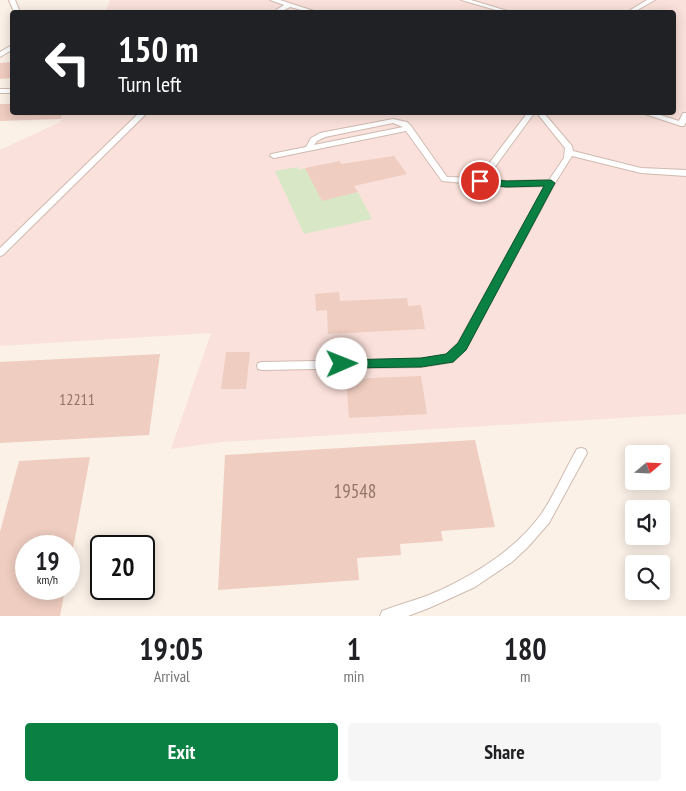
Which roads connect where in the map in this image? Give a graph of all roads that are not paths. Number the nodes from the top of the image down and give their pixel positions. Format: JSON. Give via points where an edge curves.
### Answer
{"nodes":[{"id":1,"x":273,"y":0,"type":"edge"},
{"id":2,"x":464,"y":0,"type":"edge"},
{"id":3,"x":652,"y":0,"type":"edge"},
{"id":4,"x":289,"y":5,"type":"junction"},
{"id":5,"x":280,"y":10,"type":"edge"},
{"id":6,"x":307,"y":10,"type":"edge"},
{"id":7,"x":501,"y":10,"type":"edge"},
{"id":8,"x":634,"y":10,"type":"edge"},
{"id":9,"x":143,"y":115,"type":"edge"},
{"id":10,"x":530,"y":115,"type":"edge"},
{"id":11,"x":542,"y":115,"type":"edge"},
{"id":12,"x":652,"y":115,"type":"edge"},
{"id":13,"x":686,"y":115,"type":"edge"},
{"id":14,"x":568,"y":152,"type":"junction"},
{"id":15,"x":274,"y":156,"type":"dead end"},
{"id":16,"x":686,"y":173,"type":"edge"},
{"id":17,"x":480,"y":181,"type":"junction"},
{"id":18,"x":551,"y":183,"type":"junction"},
{"id":19,"x":0,"y":253,"type":"edge"},
{"id":20,"x":262,"y":366,"type":"dead end"},
{"id":21,"x":581,"y":453,"type":"dead end"},
{"id":22,"x":387,"y":616,"type":"edge"}],
"edges":[{"from":1,"to":4,"type":"lane"},
{"from":2,"to":7,"type":"lane"},
{"from":3,"to":8,"type":"lane"},
{"from":4,"to":5,"type":"lane"},
{"from":4,"to":6,"type":"lane"},
{"from":9,"to":19,"type":"lane"},
{"from":10,"to":17,"type":"lane"},
{"from":11,"to":14,"type":"lane","via":[[560,135],[569,148]]},
{"from":12,"to":13,"type":"lane","via":[[681,124]]},
{"from":14,"to":16,"type":"lane","via":[[626,169]]},
{"from":14,"to":18,"type":"lane","via":[[568,158]]},
{"from":15,"to":17,"type":"lane","via":[[408,128],[445,179]]},
{"from":17,"to":18,"type":"lane"},
{"from":18,"to":20,"type":"lane","via":[[462,346],[449,359],[421,363]]},
{"from":21,"to":22,"type":"lane","via":[[540,525],[512,553],[468,584]]}]}
